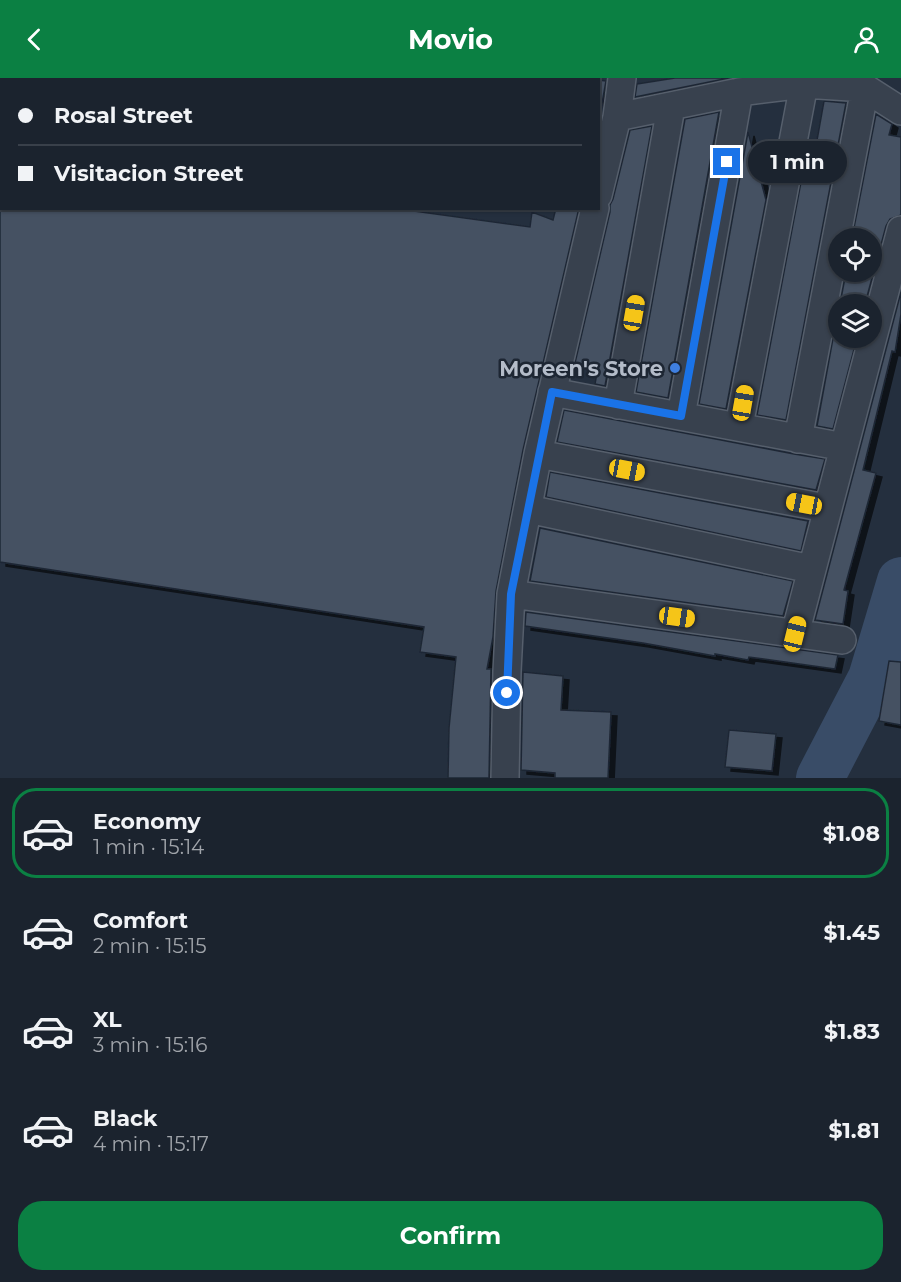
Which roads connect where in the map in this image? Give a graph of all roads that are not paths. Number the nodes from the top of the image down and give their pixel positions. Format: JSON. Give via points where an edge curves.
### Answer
{"nodes":[{"id":1,"x":622,"y":78,"type":"edge"},
{"id":2,"x":804,"y":84,"type":"junction"},
{"id":3,"x":865,"y":88,"type":"junction"},
{"id":4,"x":739,"y":92,"type":"junction"},
{"id":5,"x":671,"y":106,"type":"junction"},
{"id":6,"x":901,"y":111,"type":"edge"},
{"id":7,"x":617,"y":117,"type":"junction"},
{"id":8,"x":600,"y":187,"type":"edge"},
{"id":9,"x":595,"y":210,"type":"edge"},
{"id":10,"x":901,"y":230,"type":"edge"},
{"id":11,"x":552,"y":392,"type":"junction"},
{"id":12,"x":618,"y":405,"type":"junction"},
{"id":13,"x":681,"y":416,"type":"junction"},
{"id":14,"x":739,"y":426,"type":"junction"},
{"id":15,"x":798,"y":439,"type":"junction"},
{"id":16,"x":844,"y":447,"type":"junction"},
{"id":17,"x":538,"y":454,"type":"junction"},
{"id":18,"x":826,"y":508,"type":"junction"},
{"id":19,"x":528,"y":509,"type":"junction"},
{"id":20,"x":811,"y":569,"type":"junction"},
{"id":21,"x":511,"y":594,"type":"junction"},
{"id":22,"x":795,"y":634,"type":"junction"},
{"id":23,"x":842,"y":640,"type":"dead end"},
{"id":24,"x":505,"y":778,"type":"edge"}],
"edges":[{"from":1,"to":7,"type":"street"},
{"from":2,"to":3,"type":"street"},
{"from":2,"to":4,"type":"street"},
{"from":2,"to":14,"type":"street"},
{"from":3,"to":6,"type":"street"},
{"from":3,"to":15,"type":"street"},
{"from":4,"to":5,"type":"street"},
{"from":4,"to":13,"type":"street"},
{"from":5,"to":7,"type":"street"},
{"from":5,"to":12,"type":"street"},
{"from":7,"to":8,"type":"street"},
{"from":9,"to":11,"type":"street"},
{"from":10,"to":16,"type":"street"},
{"from":11,"to":12,"type":"street"},
{"from":11,"to":17,"type":"street"},
{"from":12,"to":13,"type":"street"},
{"from":13,"to":14,"type":"street"},
{"from":14,"to":15,"type":"street"},
{"from":15,"to":16,"type":"street"},
{"from":16,"to":18,"type":"street"},
{"from":17,"to":18,"type":"street"},
{"from":17,"to":19,"type":"street"},
{"from":18,"to":20,"type":"street"},
{"from":19,"to":20,"type":"street"},
{"from":19,"to":21,"type":"street"},
{"from":20,"to":22,"type":"street"},
{"from":21,"to":22,"type":"street"},
{"from":21,"to":24,"type":"street"},
{"from":22,"to":23,"type":"street"}]}
